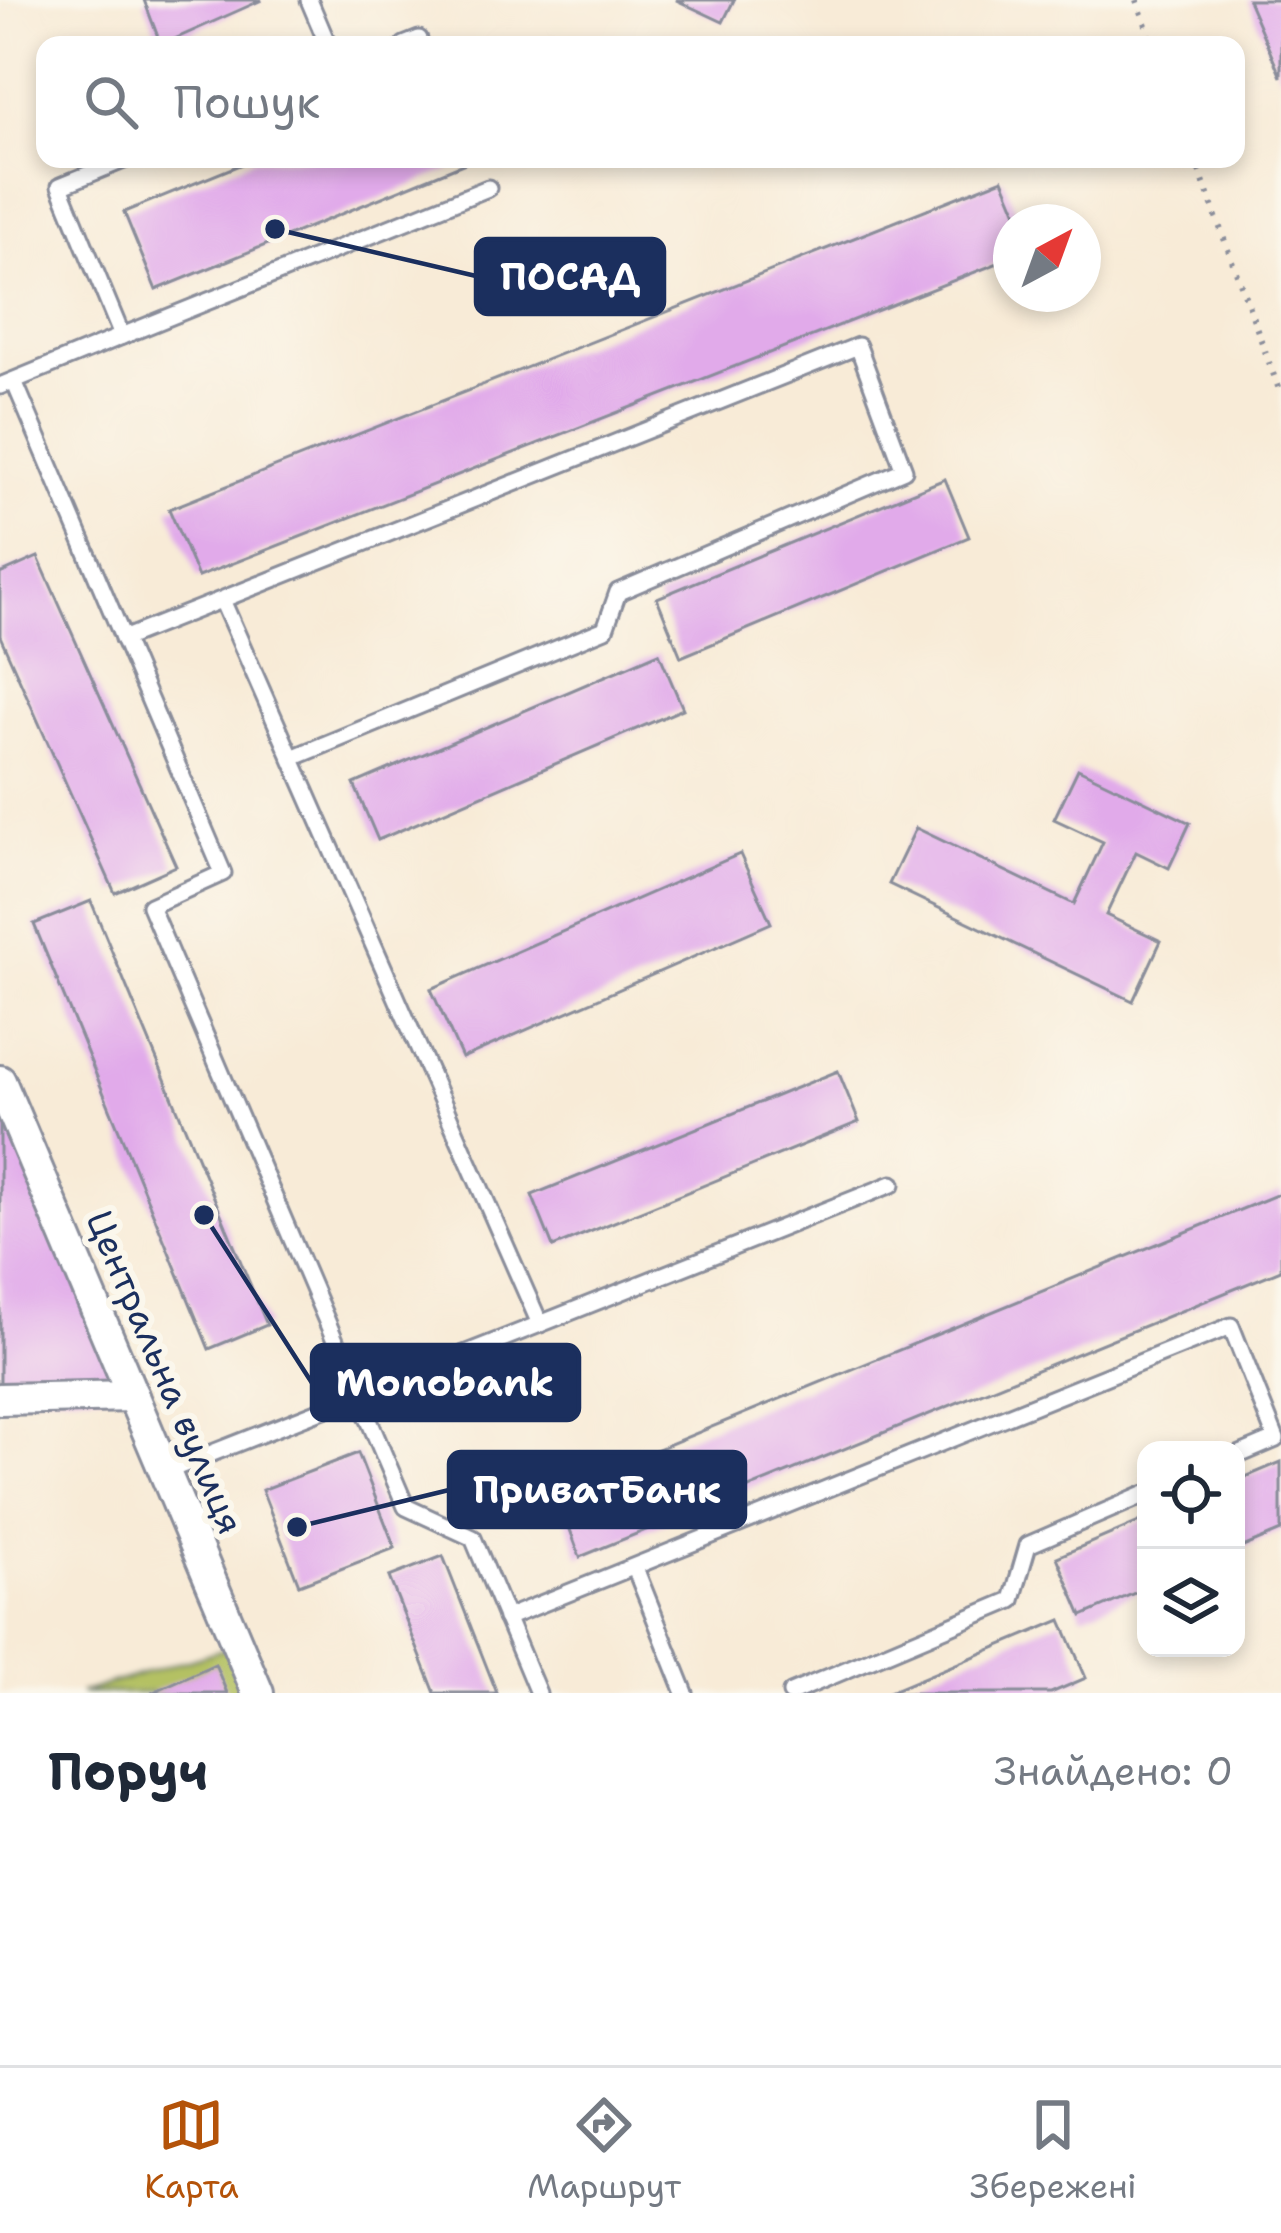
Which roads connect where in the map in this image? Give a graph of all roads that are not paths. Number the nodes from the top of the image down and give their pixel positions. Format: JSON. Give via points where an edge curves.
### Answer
{"nodes":[{"id":1,"x":309,"y":0,"type":"edge"},
{"id":2,"x":324,"y":36,"type":"edge"},
{"id":3,"x":104,"y":168,"type":"edge"},
{"id":4,"x":488,"y":188,"type":"dead end"},
{"id":5,"x":122,"y":336,"type":"junction"},
{"id":6,"x":7,"y":384,"type":"edge"},
{"id":7,"x":222,"y":600,"type":"junction"},
{"id":8,"x":123,"y":639,"type":"junction"},
{"id":9,"x":292,"y":758,"type":"junction"},
{"id":10,"x":0,"y":1081,"type":"edge"},
{"id":11,"x":892,"y":1184,"type":"dead end"},
{"id":12,"x":540,"y":1324,"type":"junction"},
{"id":13,"x":133,"y":1396,"type":"junction"},
{"id":14,"x":357,"y":1396,"type":"junction"},
{"id":15,"x":0,"y":1399,"type":"edge"},
{"id":16,"x":1245,"y":1452,"type":"edge"},
{"id":17,"x":164,"y":1472,"type":"junction"},
{"id":18,"x":1137,"y":1498,"type":"edge"},
{"id":19,"x":635,"y":1568,"type":"junction"},
{"id":20,"x":506,"y":1618,"type":"junction"},
{"id":21,"x":258,"y":1693,"type":"edge"},
{"id":22,"x":538,"y":1693,"type":"edge"},
{"id":23,"x":686,"y":1693,"type":"edge"},
{"id":24,"x":791,"y":1693,"type":"edge"}],
"edges":[{"from":1,"to":2,"type":"lane"},
{"from":3,"to":5,"type":"lane","via":[[60,186]]},
{"from":4,"to":5,"type":"lane"},
{"from":5,"to":6,"type":"lane"},
{"from":6,"to":8,"type":"lane"},
{"from":7,"to":8,"type":"lane"},
{"from":7,"to":9,"type":"lane"},
{"from":7,"to":9,"type":"lane","via":[[858,346],[904,470],[618,592],[605,629]]},
{"from":8,"to":14,"type":"lane","via":[[223,874],[150,906]]},
{"from":9,"to":12,"type":"lane"},
{"from":10,"to":13,"type":"street","name":"Центральна вулиця"},
{"from":11,"to":12,"type":"lane"},
{"from":12,"to":14,"type":"lane"},
{"from":13,"to":15,"type":"street"},
{"from":13,"to":17,"type":"street","name":"Центральна вулиця"},
{"from":14,"to":17,"type":"lane"},
{"from":14,"to":20,"type":"lane","via":[[406,1507],[473,1538]]},
{"from":16,"to":19,"type":"lane","via":[[1276,1439],[1231,1326]]},
{"from":17,"to":21,"type":"street","name":"Центральна вулиця"},
{"from":18,"to":24,"type":"lane","via":[[1028,1545],[1012,1600]]},
{"from":19,"to":20,"type":"lane"},
{"from":19,"to":23,"type":"lane"},
{"from":20,"to":22,"type":"lane"}]}
